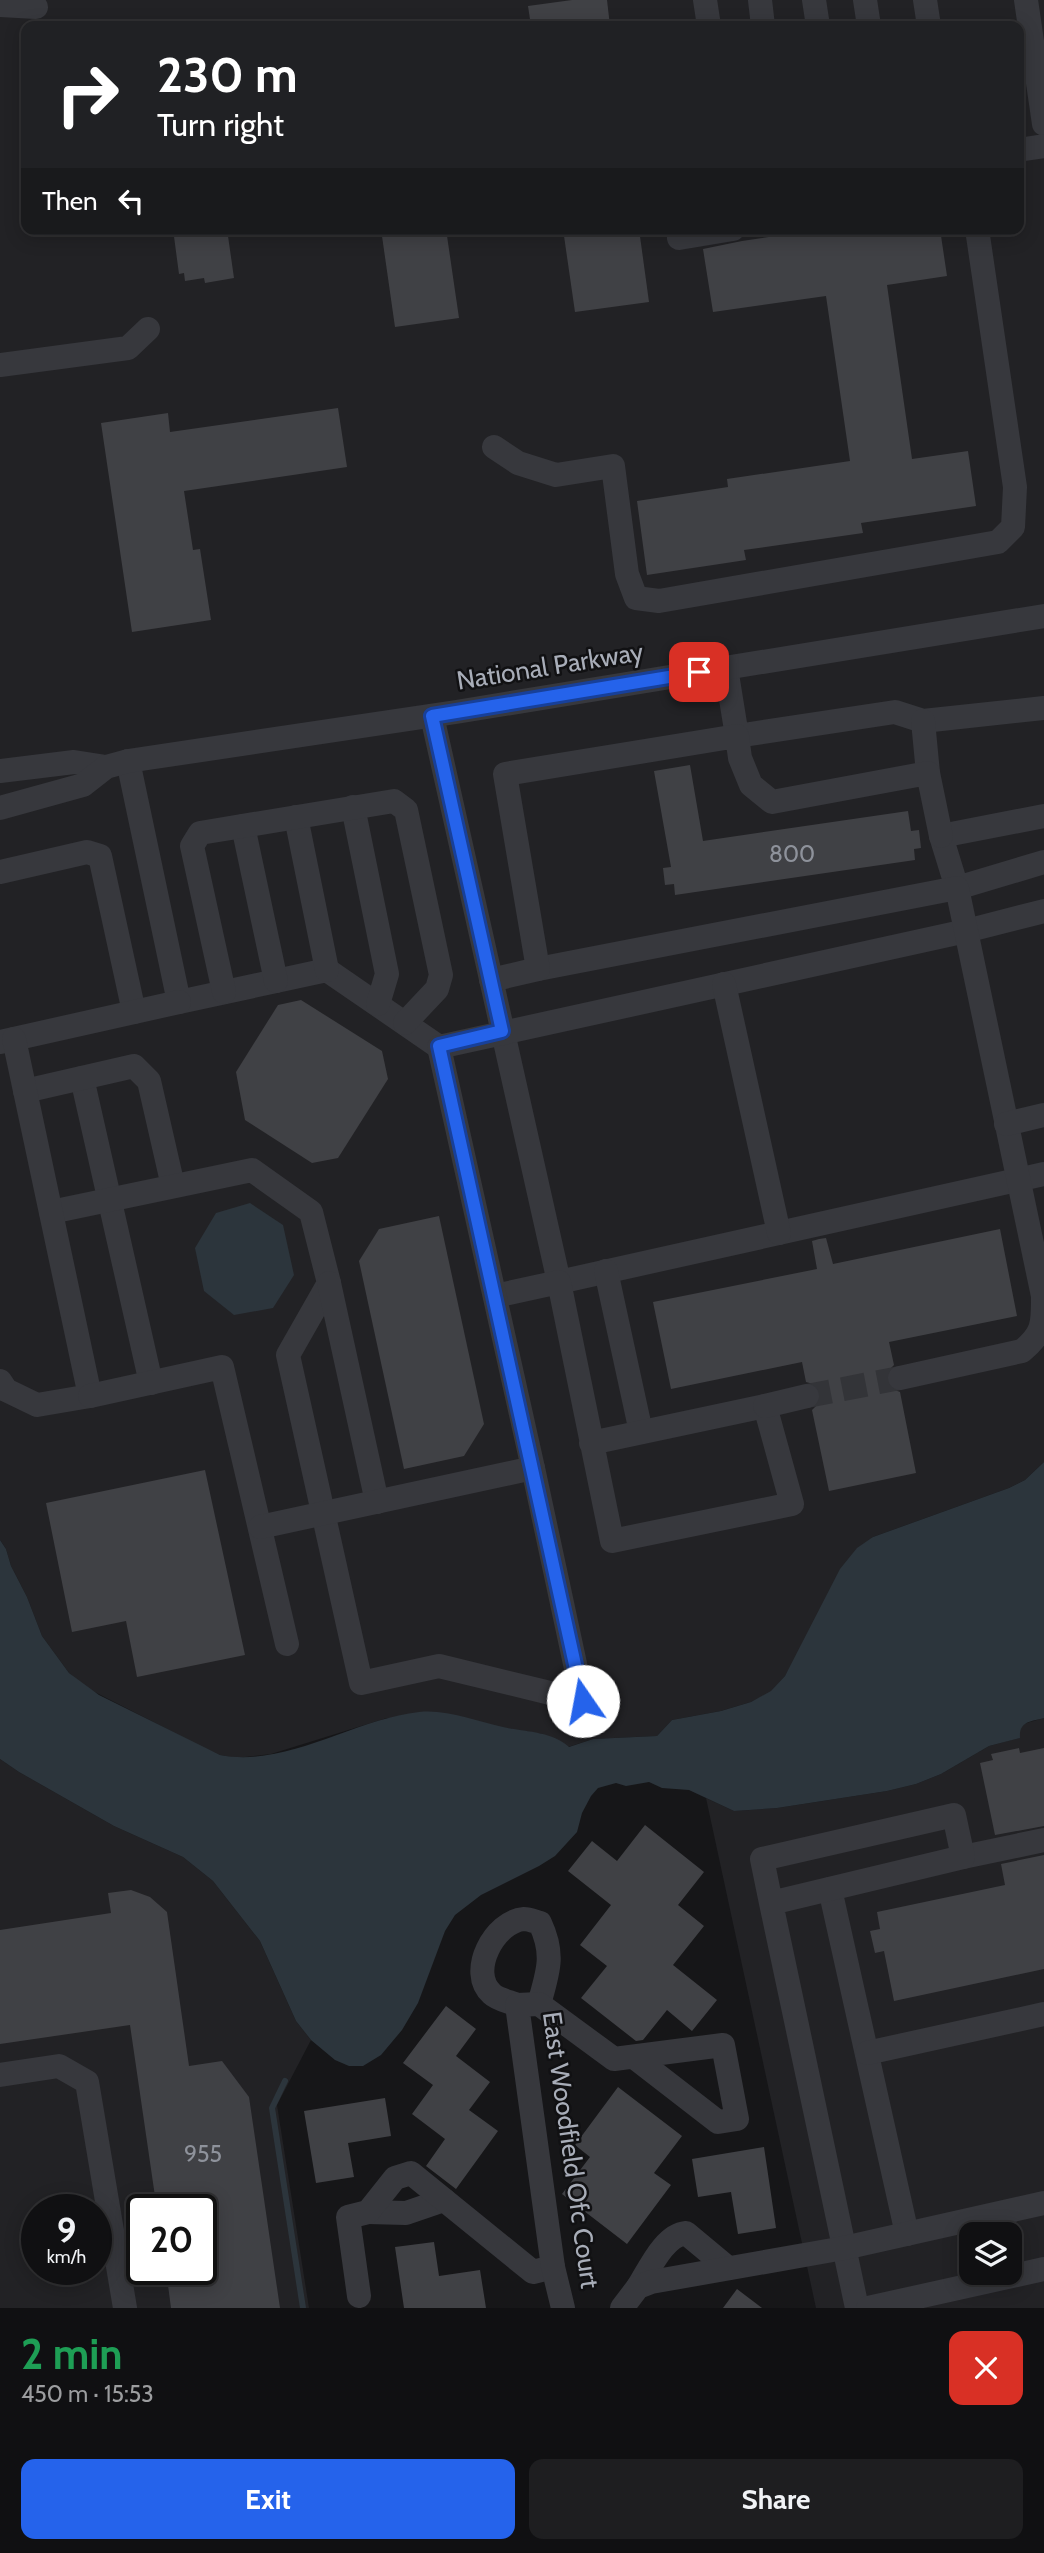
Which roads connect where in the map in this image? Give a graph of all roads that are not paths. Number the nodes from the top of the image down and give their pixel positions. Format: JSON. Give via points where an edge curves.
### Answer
{"nodes":[{"id":1,"x":705,"y":0,"type":"edge"},
{"id":2,"x":760,"y":0,"type":"edge"},
{"id":3,"x":814,"y":0,"type":"edge"},
{"id":4,"x":865,"y":0,"type":"edge"},
{"id":5,"x":925,"y":0,"type":"edge"},
{"id":6,"x":1026,"y":0,"type":"edge"},
{"id":7,"x":0,"y":5,"type":"edge"},
{"id":8,"x":36,"y":7,"type":"dead end"},
{"id":9,"x":708,"y":21,"type":"edge"},
{"id":10,"x":762,"y":21,"type":"edge"},
{"id":11,"x":817,"y":21,"type":"edge"},
{"id":12,"x":868,"y":21,"type":"edge"},
{"id":13,"x":928,"y":21,"type":"edge"},
{"id":14,"x":1044,"y":124,"type":"edge"},
{"id":15,"x":1044,"y":146,"type":"edge"},
{"id":16,"x":1024,"y":149,"type":"edge"},
{"id":17,"x":697,"y":235,"type":"edge"},
{"id":18,"x":978,"y":235,"type":"edge"},
{"id":19,"x":679,"y":238,"type":"dead end"},
{"id":20,"x":148,"y":329,"type":"dead end"},
{"id":21,"x":0,"y":365,"type":"edge"},
{"id":22,"x":494,"y":447,"type":"dead end"},
{"id":23,"x":1044,"y":616,"type":"edge"},
{"id":24,"x":726,"y":668,"type":"junction"},
{"id":25,"x":1044,"y":708,"type":"edge"},
{"id":26,"x":432,"y":716,"type":"junction"},
{"id":27,"x":923,"y":721,"type":"junction"},
{"id":28,"x":737,"y":736,"type":"junction"},
{"id":29,"x":117,"y":764,"type":"junction"},
{"id":30,"x":0,"y":771,"type":"edge"},
{"id":31,"x":928,"y":773,"type":"junction"},
{"id":32,"x":353,"y":807,"type":"junction"},
{"id":33,"x":0,"y":808,"type":"edge"},
{"id":34,"x":1044,"y":816,"type":"edge"},
{"id":35,"x":296,"y":817,"type":"junction"},
{"id":36,"x":243,"y":826,"type":"junction"},
{"id":37,"x":941,"y":836,"type":"junction"},
{"id":38,"x":1044,"y":862,"type":"edge"},
{"id":39,"x":0,"y":872,"type":"edge"},
{"id":40,"x":957,"y":888,"type":"junction"},
{"id":41,"x":1044,"y":911,"type":"edge"},
{"id":42,"x":966,"y":931,"type":"junction"},
{"id":43,"x":538,"y":969,"type":"junction"},
{"id":44,"x":327,"y":970,"type":"junction"},
{"id":45,"x":491,"y":980,"type":"junction"},
{"id":46,"x":276,"y":981,"type":"junction"},
{"id":47,"x":724,"y":984,"type":"junction"},
{"id":48,"x":225,"y":992,"type":"junction"},
{"id":49,"x":179,"y":1002,"type":"junction"},
{"id":50,"x":377,"y":1004,"type":"junction"},
{"id":51,"x":134,"y":1012,"type":"junction"},
{"id":52,"x":405,"y":1023,"type":"junction"},
{"id":53,"x":502,"y":1031,"type":"junction"},
{"id":54,"x":7,"y":1041,"type":"edge"},
{"id":55,"x":439,"y":1046,"type":"junction"},
{"id":56,"x":82,"y":1078,"type":"junction"},
{"id":57,"x":25,"y":1091,"type":"junction"},
{"id":58,"x":1044,"y":1115,"type":"edge"},
{"id":59,"x":1006,"y":1124,"type":"junction"},
{"id":60,"x":1044,"y":1174,"type":"edge"},
{"id":61,"x":1018,"y":1179,"type":"junction"},
{"id":62,"x":173,"y":1186,"type":"junction"},
{"id":63,"x":110,"y":1199,"type":"junction"},
{"id":64,"x":51,"y":1212,"type":"junction"},
{"id":65,"x":779,"y":1233,"type":"junction"},
{"id":66,"x":606,"y":1271,"type":"junction"},
{"id":67,"x":559,"y":1282,"type":"junction"},
{"id":68,"x":329,"y":1283,"type":"junction"},
{"id":69,"x":495,"y":1296,"type":"junction"},
{"id":70,"x":900,"y":1378,"type":"tunnel mouth"},
{"id":71,"x":0,"y":1381,"type":"edge"},
{"id":72,"x":151,"y":1383,"type":"junction"},
{"id":73,"x":90,"y":1396,"type":"junction"},
{"id":74,"x":807,"y":1396,"type":"tunnel mouth"},
{"id":75,"x":765,"y":1406,"type":"junction"},
{"id":76,"x":640,"y":1432,"type":"junction"},
{"id":77,"x":591,"y":1443,"type":"junction"},
{"id":78,"x":533,"y":1468,"type":"junction"},
{"id":79,"x":377,"y":1502,"type":"junction"},
{"id":80,"x":323,"y":1513,"type":"junction"},
{"id":81,"x":260,"y":1527,"type":"junction"},
{"id":82,"x":287,"y":1644,"type":"dead end"},
{"id":83,"x":1044,"y":1840,"type":"edge"},
{"id":84,"x":963,"y":1857,"type":"junction"},
{"id":85,"x":830,"y":1889,"type":"junction"},
{"id":86,"x":771,"y":1903,"type":"junction"},
{"id":87,"x":1044,"y":2014,"type":"edge"},
{"id":88,"x":867,"y":2053,"type":"junction"},
{"id":89,"x":634,"y":2057,"type":"dead end"},
{"id":90,"x":0,"y":2075,"type":"edge"},
{"id":91,"x":444,"y":2200,"type":"junction"},
{"id":92,"x":1044,"y":2203,"type":"edge"},
{"id":93,"x":368,"y":2212,"type":"junction"},
{"id":94,"x":907,"y":2234,"type":"junction"},
{"id":95,"x":844,"y":2248,"type":"junction"},
{"id":96,"x":554,"y":2267,"type":"junction"},
{"id":97,"x":728,"y":2268,"type":"junction"},
{"id":98,"x":1044,"y":2269,"type":"edge"},
{"id":99,"x":638,"y":2287,"type":"junction"},
{"id":100,"x":359,"y":2296,"type":"dead end"},
{"id":101,"x":125,"y":2308,"type":"edge"},
{"id":102,"x":563,"y":2308,"type":"edge"},
{"id":103,"x":622,"y":2308,"type":"edge"},
{"id":104,"x":858,"y":2308,"type":"edge"},
{"id":105,"x":868,"y":2308,"type":"edge"}],
"edges":[{"from":1,"to":9,"type":"street"},
{"from":2,"to":10,"type":"street"},
{"from":3,"to":11,"type":"street"},
{"from":4,"to":12,"type":"street"},
{"from":5,"to":13,"type":"street"},
{"from":6,"to":14,"type":"street"},
{"from":7,"to":8,"type":"street"},
{"from":15,"to":16,"type":"street"},
{"from":17,"to":19,"type":"street"},
{"from":18,"to":22,"type":"street","via":[[1015,487],[1013,527],[998,542],[659,601],[636,598],[627,573],[614,466],[556,475],[518,463]]},
{"from":20,"to":21,"type":"street","via":[[128,348]]},
{"from":23,"to":24,"type":"street","name":"National Parkway"},
{"from":24,"to":26,"type":"street","name":"National Parkway"},
{"from":24,"to":28,"type":"street"},
{"from":25,"to":27,"type":"street"},
{"from":26,"to":29,"type":"street","name":"National Parkway"},
{"from":26,"to":45,"type":"street"},
{"from":27,"to":28,"type":"street","via":[[895,712]]},
{"from":27,"to":31,"type":"street"},
{"from":28,"to":31,"type":"street","via":[[751,785],[772,802]]},
{"from":28,"to":43,"type":"street","via":[[505,774]]},
{"from":29,"to":30,"type":"street","name":"National Parkway","via":[[74,762]]},
{"from":29,"to":33,"type":"street","name":"National Parkway","via":[[83,785]]},
{"from":29,"to":49,"type":"street"},
{"from":31,"to":37,"type":"street"},
{"from":32,"to":35,"type":"street"},
{"from":32,"to":50,"type":"street","via":[[387,974]]},
{"from":32,"to":52,"type":"street","via":[[394,800],[405,810],[441,975],[437,989]]},
{"from":34,"to":37,"type":"street"},
{"from":35,"to":36,"type":"street"},
{"from":35,"to":44,"type":"street"},
{"from":36,"to":46,"type":"street"},
{"from":36,"to":48,"type":"street","via":[[200,833],[192,846]]},
{"from":37,"to":40,"type":"street"},
{"from":38,"to":40,"type":"street"},
{"from":39,"to":51,"type":"street","via":[[88,852],[100,856]]},
{"from":40,"to":42,"type":"street"},
{"from":40,"to":43,"type":"street"},
{"from":41,"to":42,"type":"street"},
{"from":42,"to":47,"type":"street"},
{"from":42,"to":59,"type":"street"},
{"from":43,"to":45,"type":"street"},
{"from":44,"to":46,"type":"street"},
{"from":44,"to":50,"type":"street"},
{"from":45,"to":53,"type":"street"},
{"from":46,"to":48,"type":"street"},
{"from":47,"to":53,"type":"street"},
{"from":47,"to":65,"type":"street"},
{"from":48,"to":49,"type":"street"},
{"from":49,"to":51,"type":"street"},
{"from":50,"to":52,"type":"street"},
{"from":51,"to":54,"type":"street"},
{"from":52,"to":55,"type":"street"},
{"from":53,"to":55,"type":"street"},
{"from":53,"to":67,"type":"street"},
{"from":54,"to":57,"type":"street"},
{"from":55,"to":69,"type":"street"},
{"from":56,"to":57,"type":"street"},
{"from":56,"to":62,"type":"street","via":[[134,1066],[149,1081]]},
{"from":56,"to":63,"type":"street"},
{"from":57,"to":64,"type":"street"},
{"from":58,"to":59,"type":"street"},
{"from":59,"to":61,"type":"street"},
{"from":60,"to":61,"type":"street"},
{"from":61,"to":65,"type":"street"},
{"from":61,"to":70,"type":"street","via":[[1043,1296],[1041,1332],[1022,1351]]},
{"from":62,"to":63,"type":"street"},
{"from":62,"to":68,"type":"street","via":[[252,1170],[311,1212]]},
{"from":63,"to":64,"type":"street"},
{"from":63,"to":72,"type":"street"},
{"from":64,"to":73,"type":"street"},
{"from":65,"to":66,"type":"street"},
{"from":66,"to":67,"type":"street"},
{"from":66,"to":76,"type":"street"},
{"from":67,"to":69,"type":"street"},
{"from":67,"to":77,"type":"street"},
{"from":68,"to":79,"type":"street"},
{"from":68,"to":80,"type":"street","via":[[288,1355]]},
{"from":69,"to":78,"type":"street"},
{"from":71,"to":73,"type":"street","via":[[6,1390],[37,1405]]},
{"from":72,"to":73,"type":"street"},
{"from":72,"to":81,"type":"street","via":[[222,1367]]},
{"from":74,"to":75,"type":"street"},
{"from":75,"to":76,"type":"street"},
{"from":75,"to":77,"type":"street","via":[[792,1504],[612,1541]]},
{"from":76,"to":77,"type":"street"},
{"from":78,"to":79,"type":"street"},
{"from":78,"to":80,"type":"street","via":[[583,1701],[439,1666],[361,1683]]},
{"from":79,"to":80,"type":"street"},
{"from":80,"to":81,"type":"street"},
{"from":81,"to":82,"type":"street"},
{"from":83,"to":84,"type":"street"},
{"from":84,"to":85,"type":"street"},
{"from":84,"to":86,"type":"street","via":[[954,1815],[762,1859]]},
{"from":85,"to":86,"type":"street"},
{"from":85,"to":88,"type":"street"},
{"from":86,"to":95,"type":"street"},
{"from":87,"to":88,"type":"street"},
{"from":88,"to":94,"type":"street"},
{"from":89,"to":96,"type":"street","name":"East Woodfield Ofc Court","via":[[614,2059],[528,2004]]},
{"from":90,"to":101,"type":"street","via":[[59,2066],[88,2082]]},
{"from":91,"to":93,"type":"street","via":[[406,2213]]},
{"from":91,"to":93,"type":"street","via":[[411,2173],[395,2178]]},
{"from":91,"to":96,"type":"street","via":[[533,2272]]},
{"from":92,"to":94,"type":"street"},
{"from":93,"to":100,"type":"street","via":[[348,2217]]},
{"from":94,"to":95,"type":"street"},
{"from":95,"to":97,"type":"street"},
{"from":95,"to":104,"type":"street"},
{"from":96,"to":102,"type":"street","name":"East Woodfield Ofc Court"},
{"from":97,"to":99,"type":"street"},
{"from":97,"to":99,"type":"street","via":[[686,2233],[680,2234]]},
{"from":98,"to":105,"type":"street"},
{"from":99,"to":103,"type":"street"}]}
